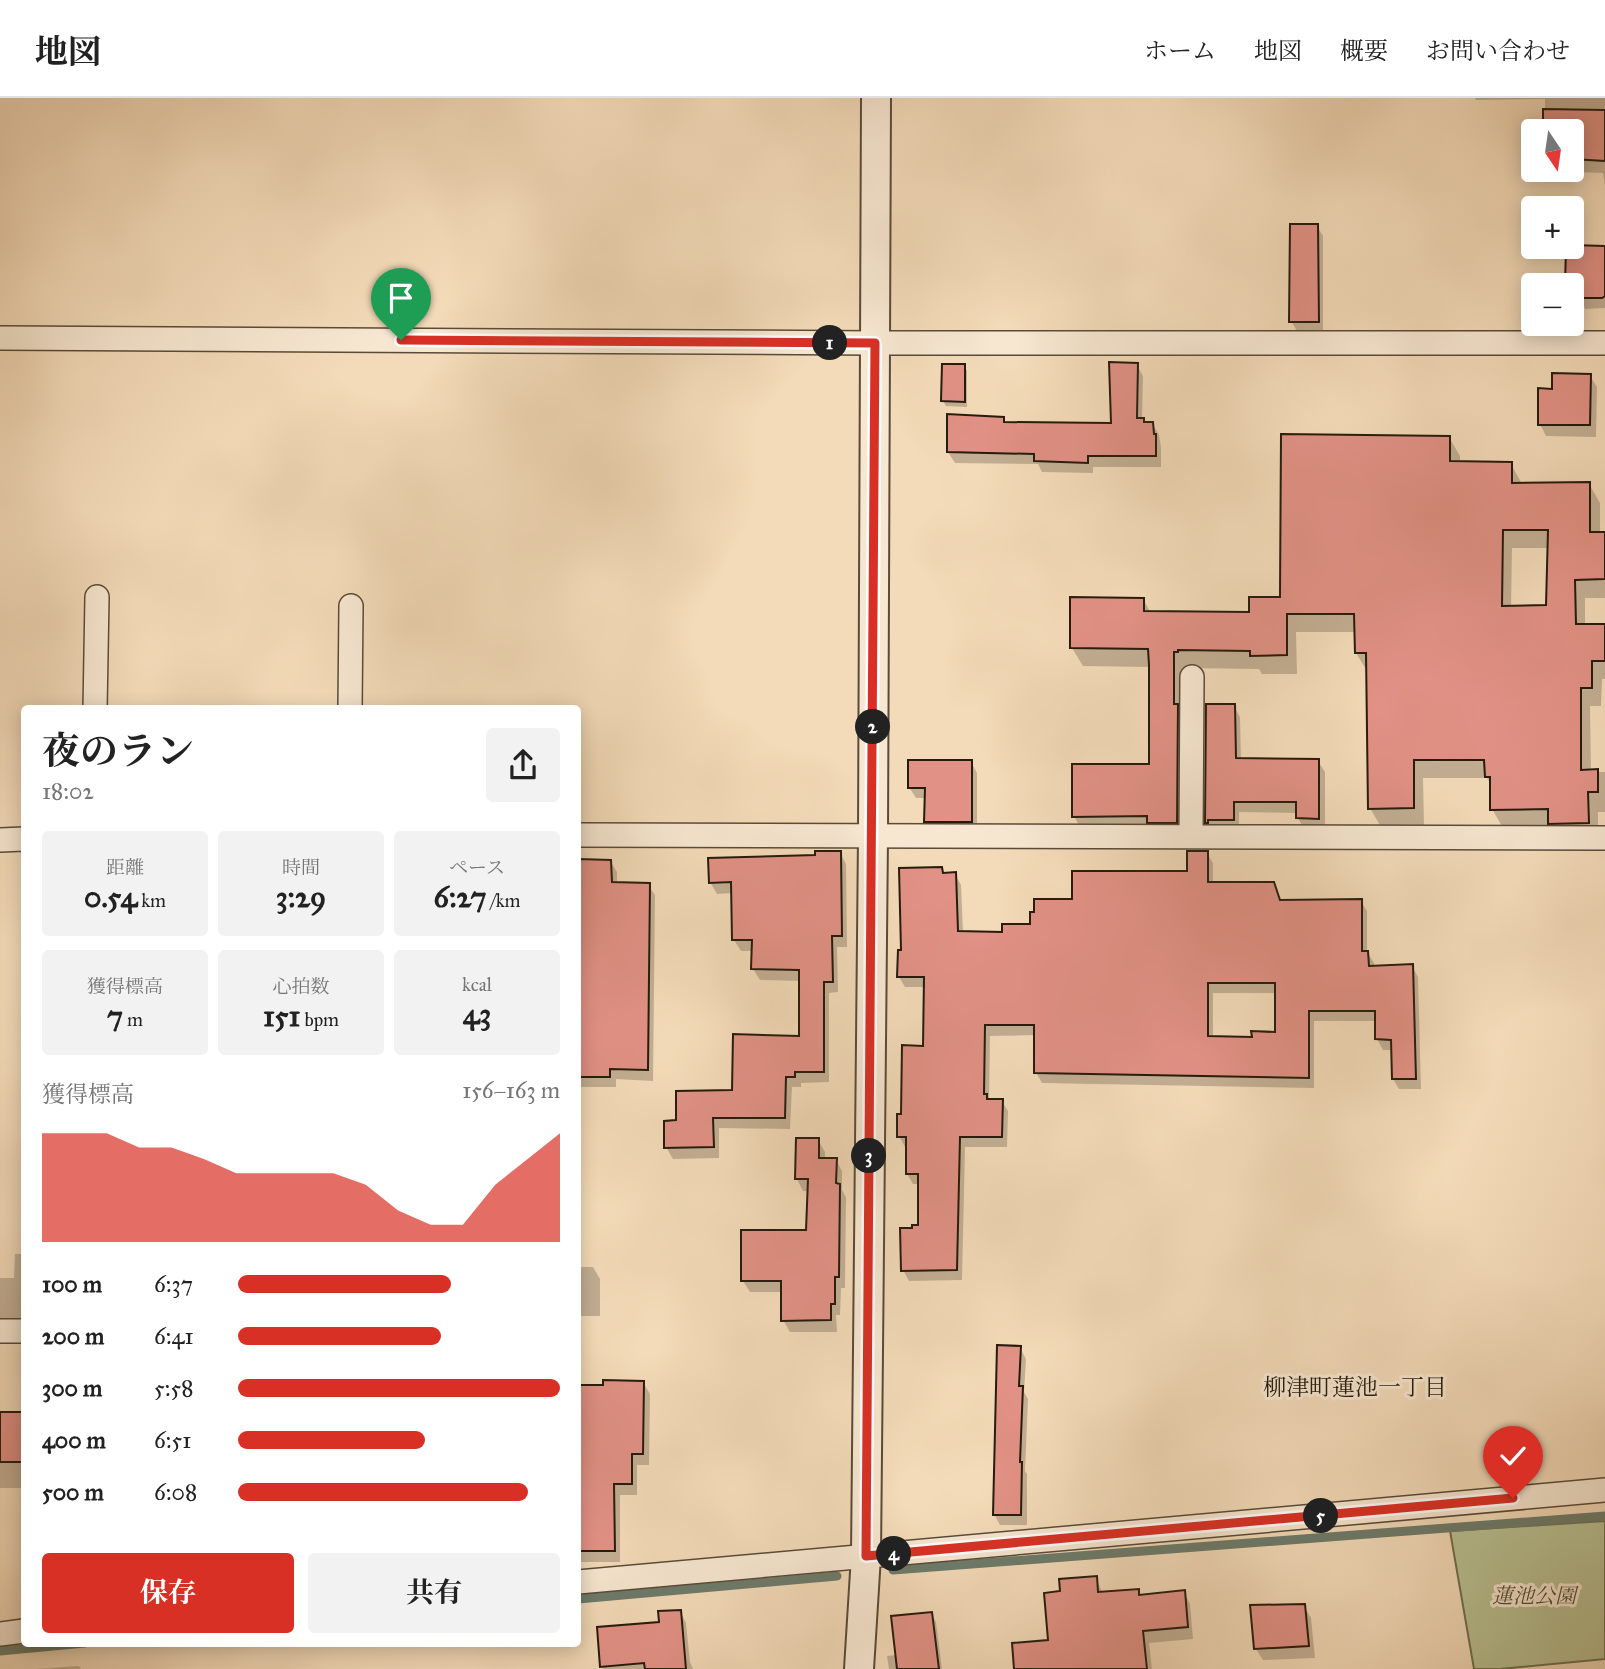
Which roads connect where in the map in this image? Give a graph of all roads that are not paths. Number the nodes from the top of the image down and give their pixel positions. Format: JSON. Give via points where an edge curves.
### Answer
{"nodes":[{"id":1,"x":876,"y":98,"type":"edge"},
{"id":2,"x":0,"y":338,"type":"edge"},
{"id":3,"x":875,"y":343,"type":"junction"},
{"id":4,"x":1605,"y":343,"type":"edge"},
{"id":5,"x":97,"y":597,"type":"dead end"},
{"id":6,"x":351,"y":606,"type":"dead end"},
{"id":7,"x":1192,"y":677,"type":"dead end"},
{"id":8,"x":95,"y":705,"type":"edge"},
{"id":9,"x":350,"y":705,"type":"edge"},
{"id":10,"x":581,"y":835,"type":"edge"},
{"id":11,"x":873,"y":836,"type":"junction"},
{"id":12,"x":1191,"y":837,"type":"junction"},
{"id":13,"x":1605,"y":838,"type":"edge"},
{"id":14,"x":21,"y":839,"type":"edge"},
{"id":15,"x":0,"y":840,"type":"edge"},
{"id":16,"x":0,"y":1331,"type":"edge"},
{"id":17,"x":21,"y":1331,"type":"edge"},
{"id":18,"x":1605,"y":1490,"type":"edge"},
{"id":19,"x":866,"y":1556,"type":"junction"},
{"id":20,"x":581,"y":1582,"type":"edge"},
{"id":21,"x":21,"y":1631,"type":"edge"},
{"id":22,"x":0,"y":1634,"type":"edge"},
{"id":23,"x":859,"y":1669,"type":"edge"}],
"edges":[{"from":1,"to":3,"type":"street"},
{"from":2,"to":3,"type":"street"},
{"from":3,"to":4,"type":"street"},
{"from":3,"to":11,"type":"street"},
{"from":5,"to":8,"type":"street"},
{"from":6,"to":9,"type":"street"},
{"from":7,"to":12,"type":"street"},
{"from":10,"to":11,"type":"street"},
{"from":11,"to":12,"type":"street"},
{"from":11,"to":19,"type":"street"},
{"from":12,"to":13,"type":"street"},
{"from":14,"to":15,"type":"street"},
{"from":16,"to":17,"type":"street"},
{"from":18,"to":19,"type":"street"},
{"from":19,"to":20,"type":"street"},
{"from":19,"to":23,"type":"street"},
{"from":21,"to":22,"type":"street"}]}
